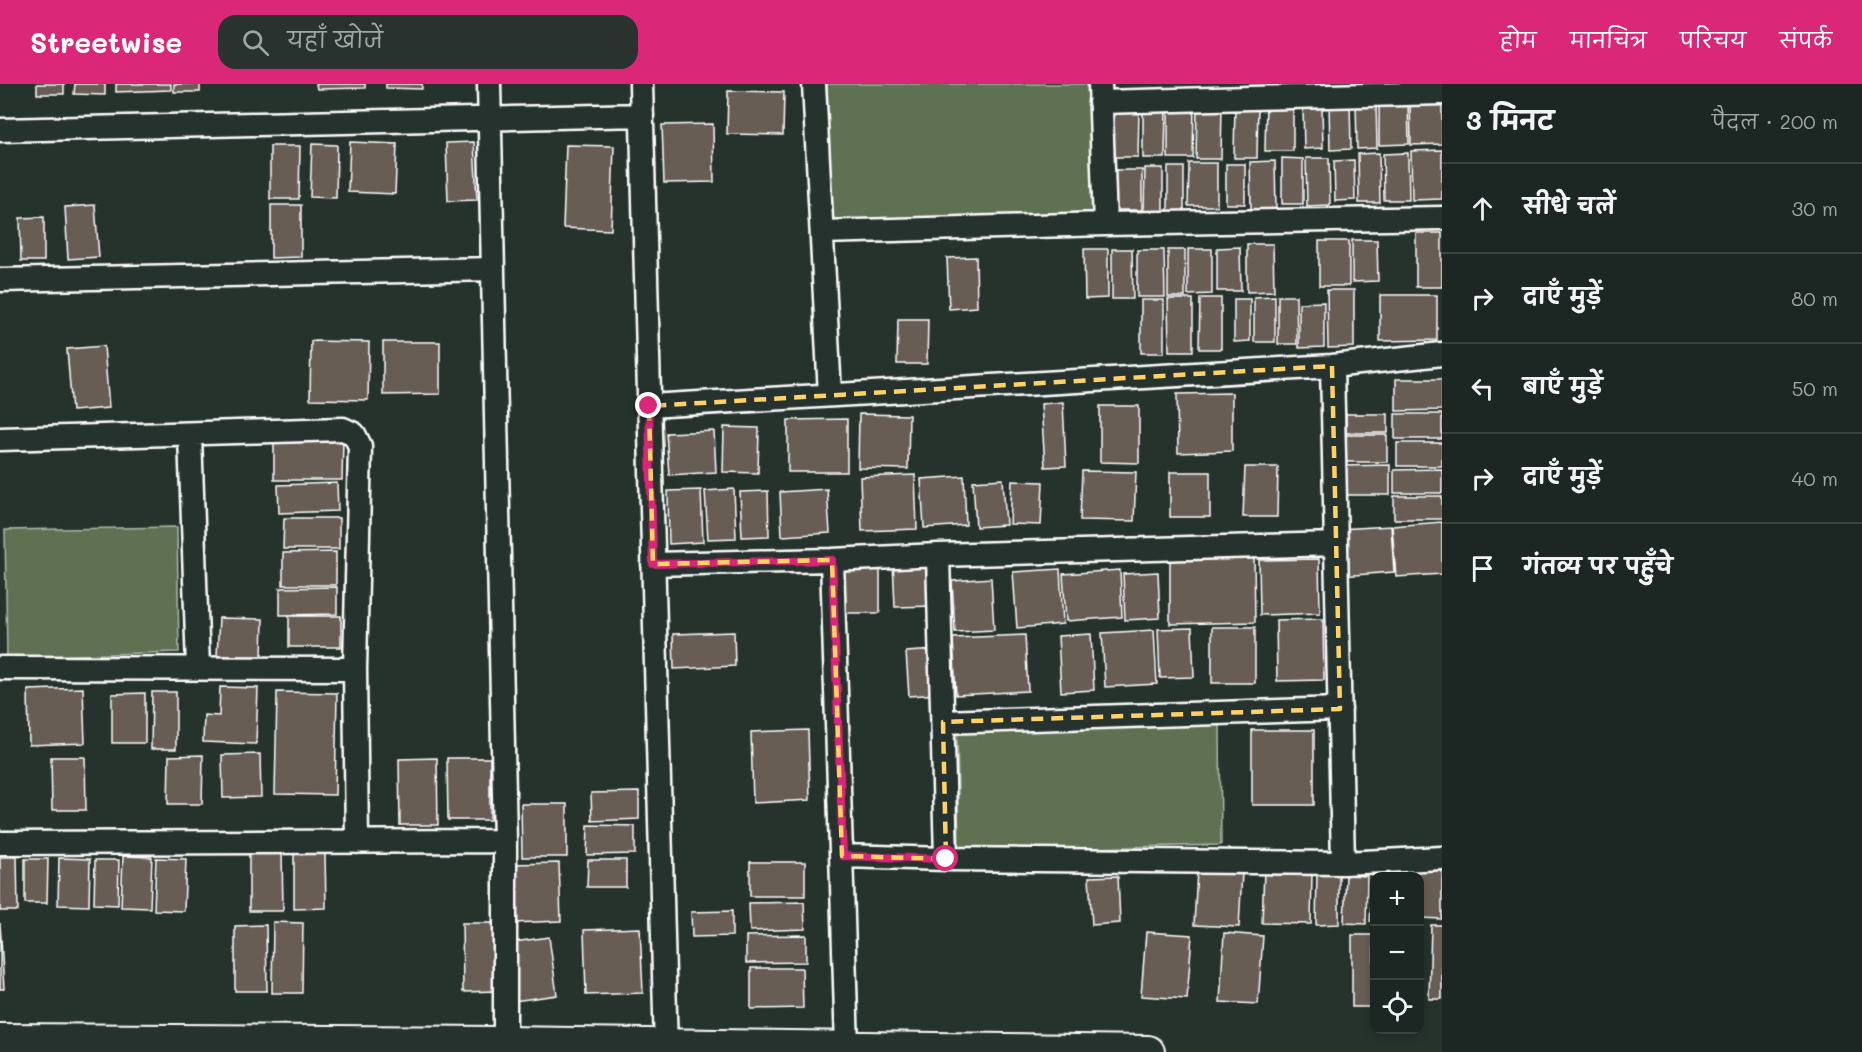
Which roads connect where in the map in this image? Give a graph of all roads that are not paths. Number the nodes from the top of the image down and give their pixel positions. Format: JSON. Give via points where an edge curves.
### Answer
{"nodes":[{"id":1,"x":489,"y":84,"type":"edge"},
{"id":2,"x":641,"y":84,"type":"edge"},
{"id":3,"x":814,"y":84,"type":"edge"},
{"id":4,"x":1268,"y":90,"type":"edge"},
{"id":5,"x":1100,"y":93,"type":"edge"},
{"id":6,"x":1442,"y":93,"type":"edge"},
{"id":7,"x":642,"y":115,"type":"junction"},
{"id":8,"x":490,"y":118,"type":"junction"},
{"id":9,"x":0,"y":130,"type":"edge"},
{"id":10,"x":1442,"y":218,"type":"edge"},
{"id":11,"x":1105,"y":224,"type":"junction"},
{"id":12,"x":822,"y":232,"type":"junction"},
{"id":13,"x":493,"y":269,"type":"junction"},
{"id":14,"x":0,"y":280,"type":"edge"},
{"id":15,"x":1442,"y":354,"type":"edge"},
{"id":16,"x":1332,"y":366,"type":"junction"},
{"id":17,"x":830,"y":395,"type":"junction"},
{"id":18,"x":649,"y":406,"type":"junction"},
{"id":19,"x":190,"y":435,"type":"junction"},
{"id":20,"x":0,"y":439,"type":"edge"},
{"id":21,"x":1336,"y":544,"type":"junction"},
{"id":22,"x":938,"y":555,"type":"junction"},
{"id":23,"x":832,"y":560,"type":"junction"},
{"id":24,"x":653,"y":564,"type":"junction"},
{"id":25,"x":0,"y":668,"type":"edge"},
{"id":26,"x":198,"y":668,"type":"junction"},
{"id":27,"x":355,"y":669,"type":"junction"},
{"id":28,"x":1340,"y":709,"type":"junction"},
{"id":29,"x":943,"y":722,"type":"junction"},
{"id":30,"x":505,"y":841,"type":"junction"},
{"id":31,"x":357,"y":842,"type":"junction"},
{"id":32,"x":0,"y":843,"type":"edge"},
{"id":33,"x":843,"y":856,"type":"junction"},
{"id":34,"x":1442,"y":858,"type":"edge"},
{"id":35,"x":946,"y":859,"type":"junction"},
{"id":36,"x":1343,"y":863,"type":"junction"},
{"id":37,"x":0,"y":1040,"type":"edge"},
{"id":38,"x":505,"y":1043,"type":"junction"},
{"id":39,"x":847,"y":1048,"type":"junction"},
{"id":40,"x":666,"y":1049,"type":"edge"},
{"id":41,"x":1022,"y":1051,"type":"edge"},
{"id":42,"x":1148,"y":1052,"type":"edge"}],
"edges":[{"from":1,"to":8,"type":"street"},
{"from":2,"to":7,"type":"street"},
{"from":3,"to":12,"type":"street"},
{"from":4,"to":5,"type":"street"},
{"from":4,"to":6,"type":"street"},
{"from":5,"to":11,"type":"street"},
{"from":7,"to":8,"type":"street"},
{"from":7,"to":18,"type":"street"},
{"from":8,"to":9,"type":"street"},
{"from":8,"to":13,"type":"street"},
{"from":10,"to":11,"type":"street"},
{"from":11,"to":12,"type":"street"},
{"from":12,"to":17,"type":"street"},
{"from":13,"to":14,"type":"street"},
{"from":13,"to":30,"type":"street"},
{"from":15,"to":16,"type":"street"},
{"from":16,"to":17,"type":"street"},
{"from":16,"to":21,"type":"street"},
{"from":17,"to":18,"type":"street"},
{"from":18,"to":24,"type":"street"},
{"from":19,"to":20,"type":"street"},
{"from":19,"to":26,"type":"street"},
{"from":19,"to":27,"type":"street","via":[[343,429],[354,434],[360,446]]},
{"from":21,"to":22,"type":"street"},
{"from":21,"to":28,"type":"street"},
{"from":22,"to":23,"type":"street"},
{"from":22,"to":29,"type":"street"},
{"from":23,"to":24,"type":"street"},
{"from":23,"to":33,"type":"street"},
{"from":24,"to":40,"type":"street"},
{"from":25,"to":26,"type":"street"},
{"from":26,"to":27,"type":"street"},
{"from":27,"to":31,"type":"street"},
{"from":28,"to":29,"type":"street"},
{"from":28,"to":36,"type":"street"},
{"from":29,"to":35,"type":"street"},
{"from":30,"to":31,"type":"street"},
{"from":30,"to":38,"type":"street"},
{"from":31,"to":32,"type":"street"},
{"from":33,"to":35,"type":"street"},
{"from":33,"to":39,"type":"street"},
{"from":34,"to":36,"type":"street"},
{"from":35,"to":36,"type":"street"},
{"from":37,"to":38,"type":"street"},
{"from":38,"to":40,"type":"street"},
{"from":39,"to":40,"type":"street"},
{"from":39,"to":41,"type":"street"},
{"from":41,"to":42,"type":"street"}]}
